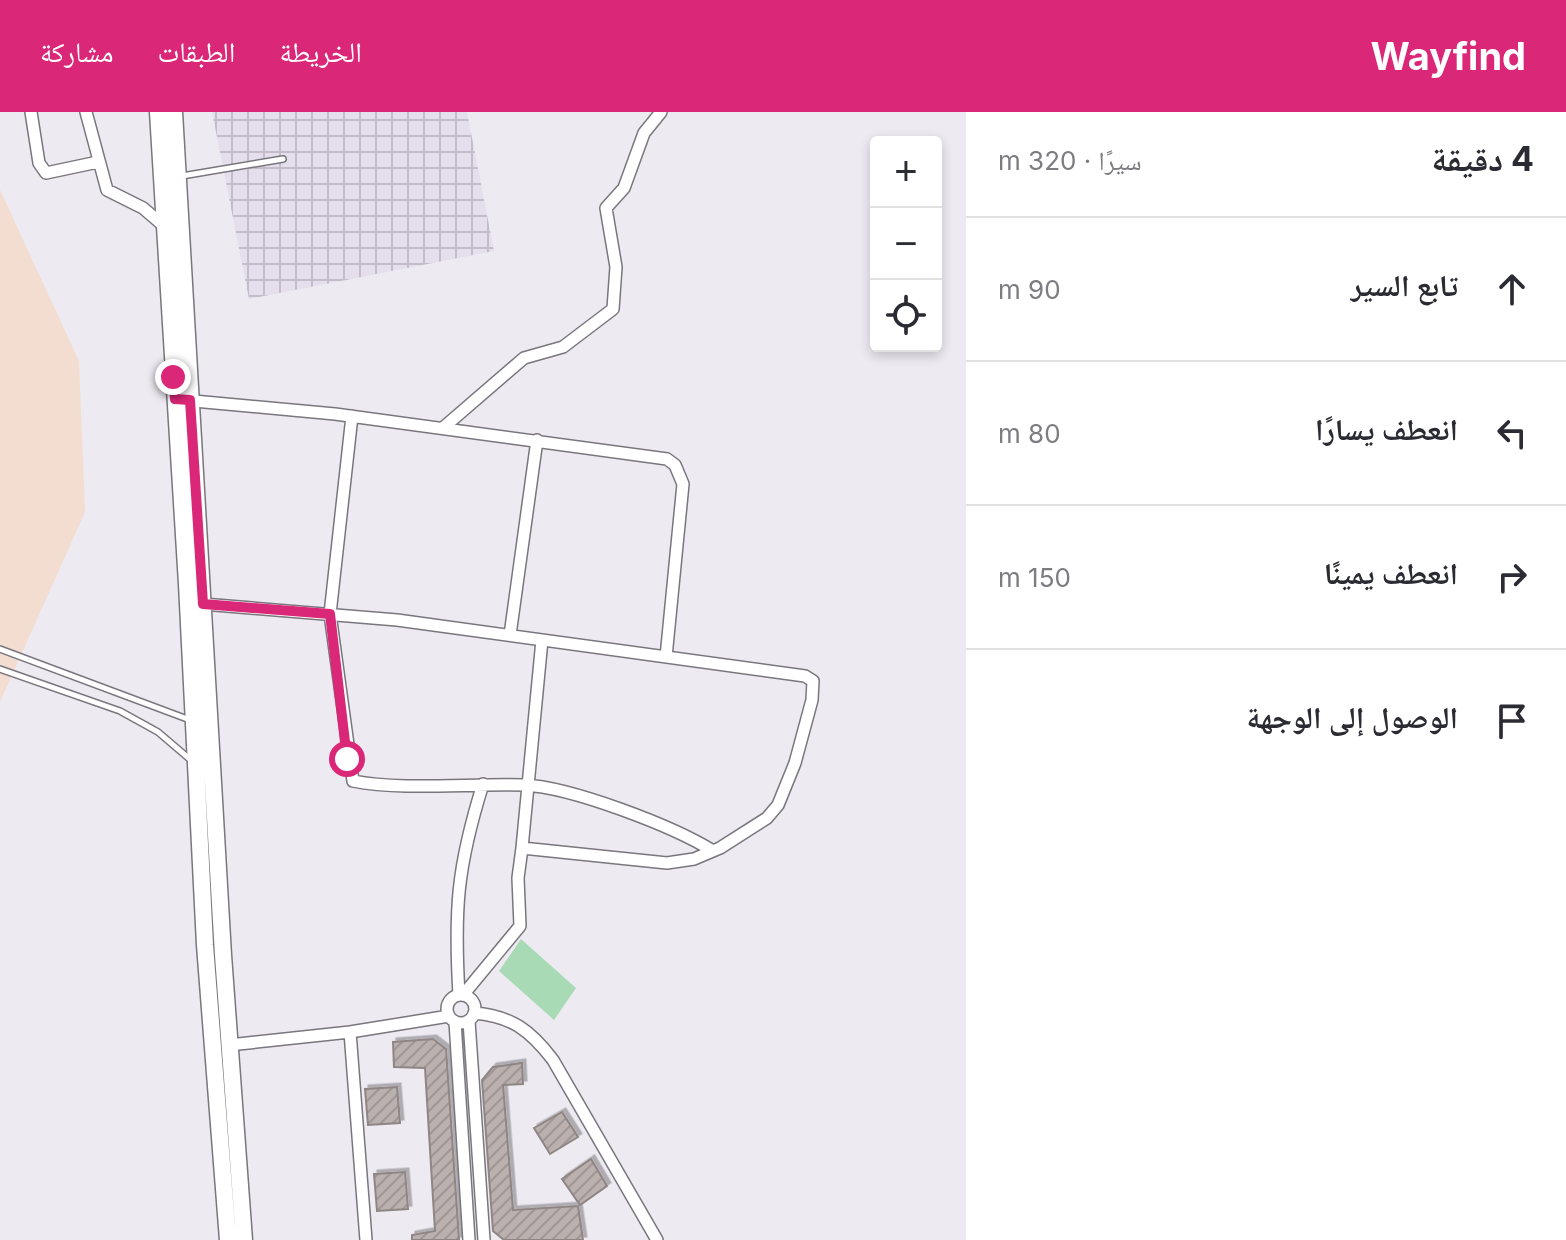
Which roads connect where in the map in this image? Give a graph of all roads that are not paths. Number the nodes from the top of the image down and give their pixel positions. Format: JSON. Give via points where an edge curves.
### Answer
{"nodes":[{"id":1,"x":31,"y":112,"type":"edge"},
{"id":2,"x":86,"y":112,"type":"edge"},
{"id":3,"x":158,"y":112,"type":"edge"},
{"id":4,"x":174,"y":112,"type":"edge"},
{"id":5,"x":661,"y":112,"type":"edge"},
{"id":6,"x":283,"y":159,"type":"dead end"},
{"id":7,"x":98,"y":162,"type":"junction"},
{"id":8,"x":167,"y":183,"type":"junction"},
{"id":9,"x":143,"y":208,"type":"junction"},
{"id":10,"x":164,"y":226,"type":"junction"},
{"id":11,"x":182,"y":400,"type":"junction"},
{"id":12,"x":352,"y":416,"type":"junction"},
{"id":13,"x":444,"y":427,"type":"junction"},
{"id":14,"x":537,"y":440,"type":"junction"},
{"id":15,"x":203,"y":604,"type":"junction"},
{"id":16,"x":330,"y":614,"type":"junction"},
{"id":17,"x":510,"y":635,"type":"junction"},
{"id":18,"x":542,"y":640,"type":"junction"},
{"id":19,"x":0,"y":649,"type":"edge"},
{"id":20,"x":666,"y":657,"type":"junction"},
{"id":21,"x":0,"y":669,"type":"edge"},
{"id":22,"x":193,"y":721,"type":"junction"},
{"id":23,"x":210,"y":727,"type":"junction"},
{"id":24,"x":196,"y":764,"type":"junction"},
{"id":25,"x":483,"y":784,"type":"junction"},
{"id":26,"x":528,"y":785,"type":"junction"},
{"id":27,"x":522,"y":848,"type":"junction"},
{"id":28,"x":713,"y":851,"type":"junction"},
{"id":29,"x":461,"y":995,"type":"junction"},
{"id":30,"x":472,"y":1017,"type":"junction"},
{"id":31,"x":452,"y":1019,"type":"junction"},
{"id":32,"x":350,"y":1032,"type":"junction"},
{"id":33,"x":229,"y":1045,"type":"junction"},
{"id":34,"x":230,"y":1158,"type":"junction"},
{"id":35,"x":228,"y":1240,"type":"edge"},
{"id":36,"x":244,"y":1240,"type":"edge"},
{"id":37,"x":366,"y":1240,"type":"edge"},
{"id":38,"x":469,"y":1240,"type":"edge"},
{"id":39,"x":484,"y":1240,"type":"edge"},
{"id":40,"x":657,"y":1240,"type":"edge"}],
"edges":[{"from":1,"to":7,"type":"street","via":[[39,163],[46,173]]},
{"from":2,"to":7,"type":"street"},
{"from":3,"to":8,"type":"main road"},
{"from":4,"to":8,"type":"main road"},
{"from":5,"to":13,"type":"street","via":[[644,133],[624,188],[606,208],[616,267],[613,309],[563,347],[524,358]]},
{"from":6,"to":8,"type":"lane"},
{"from":7,"to":9,"type":"street","via":[[107,190]]},
{"from":8,"to":9,"type":"street"},
{"from":8,"to":10,"type":"main road"},
{"from":8,"to":11,"type":"main road"},
{"from":9,"to":10,"type":"street"},
{"from":10,"to":11,"type":"main road"},
{"from":11,"to":12,"type":"street"},
{"from":11,"to":15,"type":"main road"},
{"from":11,"to":22,"type":"main road"},
{"from":12,"to":13,"type":"street"},
{"from":12,"to":16,"type":"street"},
{"from":13,"to":14,"type":"street"},
{"from":14,"to":17,"type":"street"},
{"from":14,"to":20,"type":"street","via":[[657,456],[675,465],[683,484]]},
{"from":15,"to":16,"type":"street"},
{"from":15,"to":23,"type":"main road"},
{"from":16,"to":17,"type":"street"},
{"from":16,"to":25,"type":"street","via":[[353,781]]},
{"from":17,"to":18,"type":"street"},
{"from":18,"to":20,"type":"street"},
{"from":18,"to":26,"type":"street"},
{"from":19,"to":22,"type":"lane"},
{"from":20,"to":28,"type":"street","via":[[813,681],[795,763],[778,805],[767,818]]},
{"from":21,"to":24,"type":"lane","via":[[120,711],[158,732]]},
{"from":22,"to":23,"type":"lane"},
{"from":22,"to":24,"type":"main road"},
{"from":23,"to":33,"type":"main road"},
{"from":24,"to":34,"type":"main road","via":[[205,945]]},
{"from":25,"to":26,"type":"street"},
{"from":25,"to":29,"type":"street","via":[[456,898]]},
{"from":26,"to":27,"type":"street"},
{"from":26,"to":28,"type":"street","via":[[632,815]]},
{"from":27,"to":28,"type":"street","via":[[667,863]]},
{"from":27,"to":29,"type":"street","via":[[520,926]]},
{"from":29,"to":30,"type":"street","via":[[474,1004]]},
{"from":29,"to":31,"type":"street","via":[[449,1003]]},
{"from":30,"to":31,"type":"street"},
{"from":30,"to":39,"type":"street"},
{"from":30,"to":40,"type":"street","via":[[512,1020],[537,1039]]},
{"from":31,"to":32,"type":"street"},
{"from":31,"to":38,"type":"street"},
{"from":32,"to":33,"type":"street"},
{"from":32,"to":37,"type":"street"},
{"from":33,"to":34,"type":"main road"},
{"from":34,"to":35,"type":"main road"},
{"from":34,"to":36,"type":"main road"}]}
